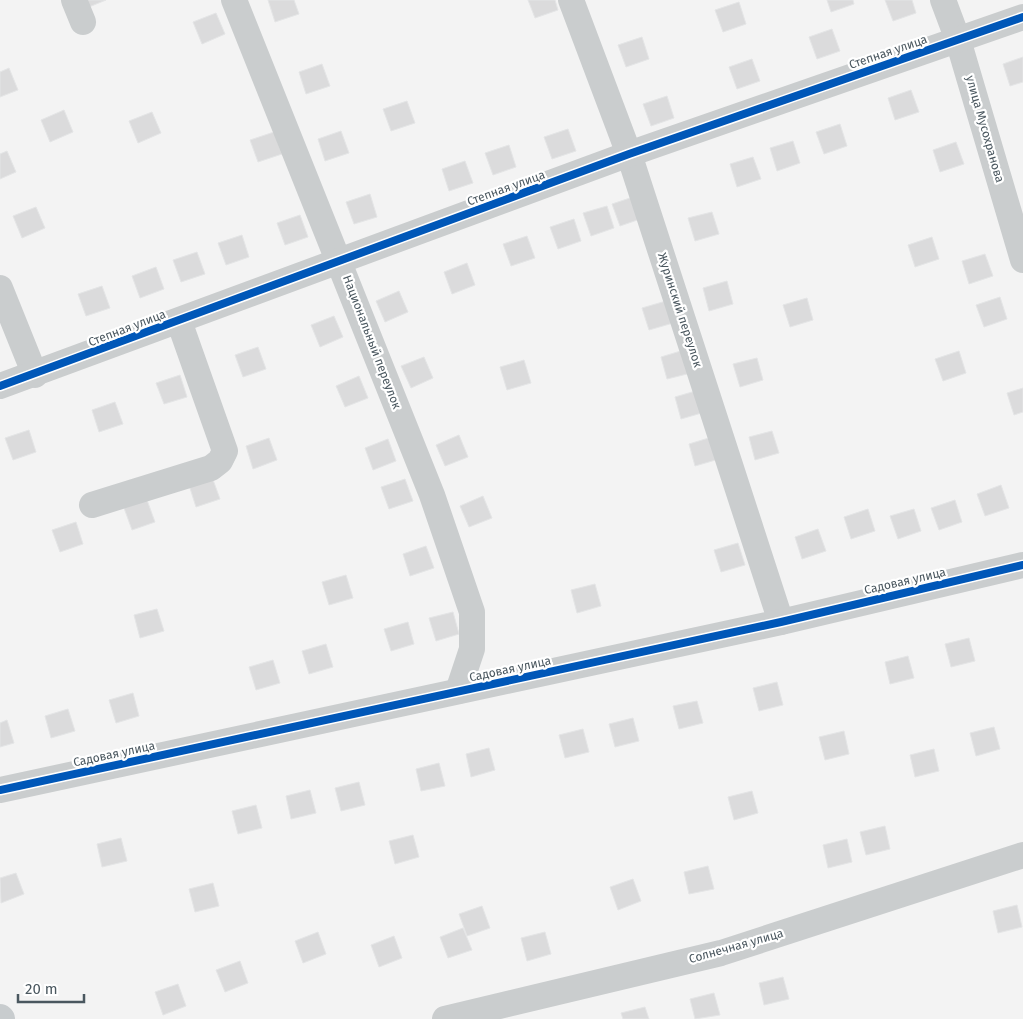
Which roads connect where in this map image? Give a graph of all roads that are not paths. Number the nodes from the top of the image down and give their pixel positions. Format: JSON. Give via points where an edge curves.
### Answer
{"nodes":[{"id":1,"x":234,"y":0,"type":"edge"},
{"id":2,"x":571,"y":0,"type":"edge"},
{"id":3,"x":943,"y":0,"type":"edge"},
{"id":4,"x":1023,"y":17,"type":"edge"},
{"id":5,"x":958,"y":40,"type":"junction"},
{"id":6,"x":629,"y":154,"type":"junction"},
{"id":7,"x":1023,"y":260,"type":"edge"},
{"id":8,"x":341,"y":261,"type":"junction"},
{"id":9,"x":0,"y":288,"type":"edge"},
{"id":10,"x":179,"y":321,"type":"junction"},
{"id":11,"x":35,"y":375,"type":"junction"},
{"id":12,"x":0,"y":386,"type":"edge"},
{"id":13,"x":92,"y":505,"type":"dead end"},
{"id":14,"x":1023,"y":565,"type":"edge"},
{"id":15,"x":780,"y":622,"type":"junction"},
{"id":16,"x":458,"y":692,"type":"junction"},
{"id":17,"x":0,"y":790,"type":"edge"},
{"id":18,"x":1023,"y":855,"type":"edge"},
{"id":19,"x":445,"y":1019,"type":"edge"}],
"edges":[{"from":1,"to":8,"type":"street","name":"Национальный переулок"},
{"from":2,"to":6,"type":"street","name":"Журинский переулок"},
{"from":3,"to":5,"type":"street","name":"улица Мусохранова"},
{"from":4,"to":5,"type":"street","name":"Степная улица"},
{"from":5,"to":6,"type":"street","name":"Степная улица"},
{"from":5,"to":7,"type":"street","name":"улица Мусохранова"},
{"from":6,"to":8,"type":"street","name":"Степная улица"},
{"from":6,"to":15,"type":"street","name":"Журинский переулок"},
{"from":8,"to":10,"type":"street","name":"Степная улица"},
{"from":8,"to":16,"type":"street","name":"Национальный переулок","via":[[432,495],[472,612],[472,649]]},
{"from":9,"to":11,"type":"street"},
{"from":10,"to":11,"type":"street","name":"Степная улица"},
{"from":10,"to":13,"type":"street","name":"Степная улица","via":[[225,451],[211,468]]},
{"from":11,"to":12,"type":"street","name":"Степная улица"},
{"from":14,"to":15,"type":"street","name":"Садовая улица"},
{"from":15,"to":16,"type":"street","name":"Садовая улица"},
{"from":16,"to":17,"type":"street","name":"Садовая улица"},
{"from":18,"to":19,"type":"street","name":"Солнечная улица","via":[[721,953]]}]}
